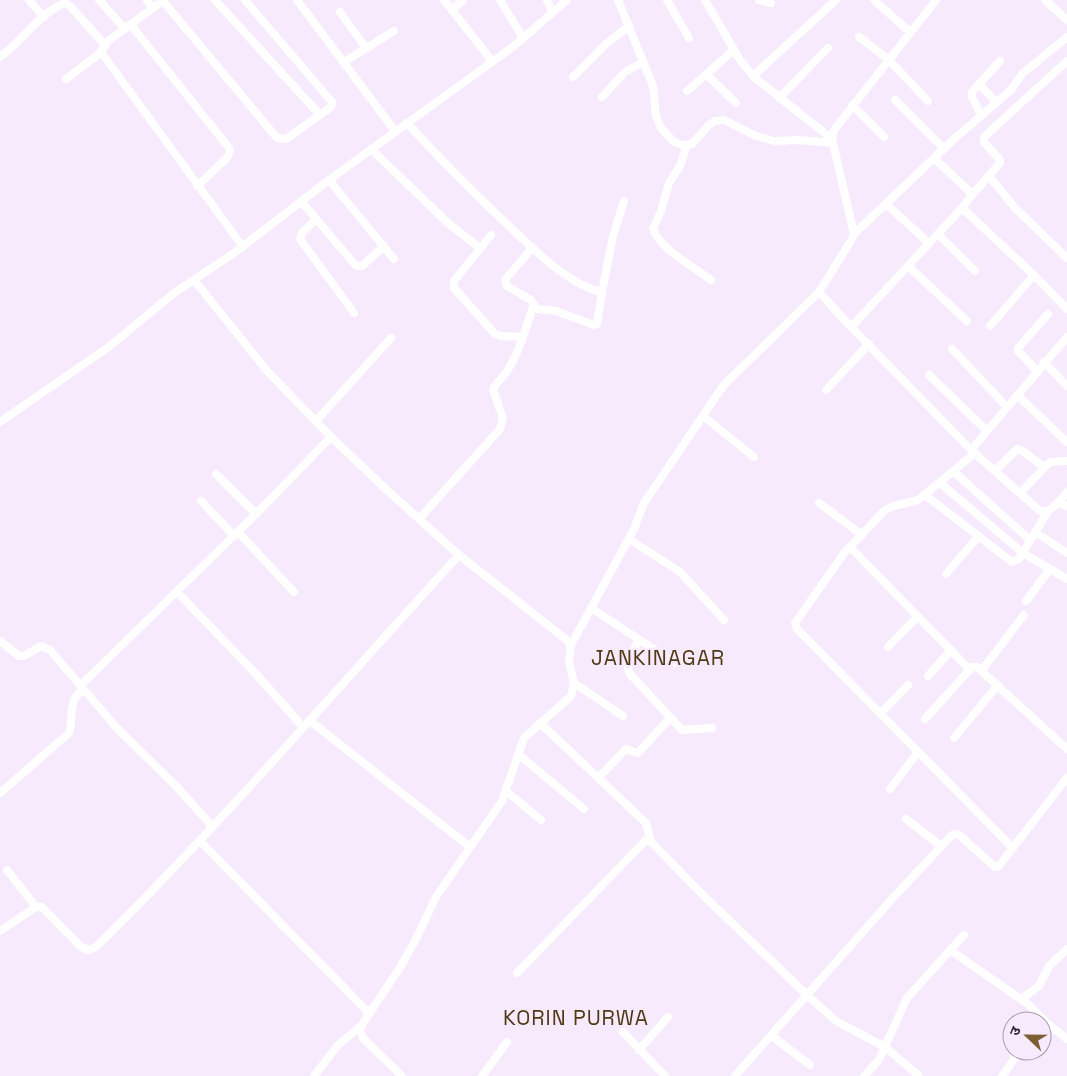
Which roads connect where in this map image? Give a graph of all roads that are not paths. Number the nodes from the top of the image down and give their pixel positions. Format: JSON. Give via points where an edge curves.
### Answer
{"nodes":[{"id":1,"x":30,"y":0,"type":"edge"},
{"id":2,"x":99,"y":0,"type":"edge"},
{"id":3,"x":147,"y":0,"type":"edge"},
{"id":4,"x":163,"y":0,"type":"edge"},
{"id":5,"x":245,"y":0,"type":"edge"},
{"id":6,"x":297,"y":0,"type":"edge"},
{"id":7,"x":444,"y":0,"type":"edge"},
{"id":8,"x":463,"y":0,"type":"edge"},
{"id":9,"x":500,"y":0,"type":"edge"},
{"id":10,"x":547,"y":0,"type":"edge"},
{"id":11,"x":567,"y":0,"type":"edge"},
{"id":12,"x":618,"y":0,"type":"edge"},
{"id":13,"x":667,"y":0,"type":"edge"},
{"id":14,"x":705,"y":0,"type":"edge"},
{"id":15,"x":759,"y":0,"type":"edge"},
{"id":16,"x":836,"y":0,"type":"edge"},
{"id":17,"x":874,"y":0,"type":"edge"},
{"id":18,"x":936,"y":0,"type":"edge"},
{"id":19,"x":1045,"y":0,"type":"edge"},
{"id":20,"x":217,"y":1,"type":"edge"},
{"id":21,"x":771,"y":3,"type":"dead end"},
{"id":22,"x":153,"y":8,"type":"junction"},
{"id":23,"x":452,"y":10,"type":"junction"},
{"id":24,"x":340,"y":12,"type":"dead end"},
{"id":25,"x":552,"y":12,"type":"junction"},
{"id":26,"x":44,"y":17,"type":"junction"},
{"id":27,"x":1067,"y":20,"type":"edge"},
{"id":28,"x":628,"y":26,"type":"junction"},
{"id":29,"x":128,"y":27,"type":"junction"},
{"id":30,"x":394,"y":31,"type":"dead end"},
{"id":31,"x":910,"y":32,"type":"junction"},
{"id":32,"x":859,"y":37,"type":"dead end"},
{"id":33,"x":523,"y":38,"type":"junction"},
{"id":34,"x":689,"y":38,"type":"dead end"},
{"id":35,"x":1067,"y":38,"type":"edge"},
{"id":36,"x":103,"y":48,"type":"junction"},
{"id":37,"x":366,"y":48,"type":"junction"},
{"id":38,"x":828,"y":48,"type":"dead end"},
{"id":39,"x":734,"y":50,"type":"junction"},
{"id":40,"x":0,"y":57,"type":"edge"},
{"id":41,"x":888,"y":59,"type":"junction"},
{"id":42,"x":1000,"y":60,"type":"dead end"},
{"id":43,"x":492,"y":61,"type":"junction"},
{"id":44,"x":1067,"y":61,"type":"edge"},
{"id":45,"x":344,"y":62,"type":"junction"},
{"id":46,"x":643,"y":62,"type":"junction"},
{"id":47,"x":706,"y":74,"type":"junction"},
{"id":48,"x":753,"y":76,"type":"junction"},
{"id":49,"x":573,"y":77,"type":"dead end"},
{"id":50,"x":66,"y":80,"type":"dead end"},
{"id":51,"x":980,"y":84,"type":"junction"},
{"id":52,"x":687,"y":91,"type":"dead end"},
{"id":53,"x":602,"y":98,"type":"dead end"},
{"id":54,"x":779,"y":98,"type":"junction"},
{"id":55,"x":895,"y":100,"type":"dead end"},
{"id":56,"x":928,"y":101,"type":"dead end"},
{"id":57,"x":996,"y":102,"type":"junction"},
{"id":58,"x":736,"y":103,"type":"dead end"},
{"id":59,"x":852,"y":105,"type":"junction"},
{"id":60,"x":320,"y":115,"type":"junction"},
{"id":61,"x":981,"y":115,"type":"junction"},
{"id":62,"x":407,"y":123,"type":"junction"},
{"id":63,"x":396,"y":131,"type":"junction"},
{"id":64,"x":884,"y":137,"type":"dead end"},
{"id":65,"x":833,"y":141,"type":"junction"},
{"id":66,"x":687,"y":145,"type":"junction"},
{"id":67,"x":371,"y":149,"type":"junction"},
{"id":68,"x":944,"y":150,"type":"junction"},
{"id":69,"x":935,"y":159,"type":"junction"},
{"id":70,"x":989,"y":176,"type":"junction"},
{"id":71,"x":329,"y":180,"type":"junction"},
{"id":72,"x":197,"y":186,"type":"junction"},
{"id":73,"x":972,"y":194,"type":"junction"},
{"id":74,"x":301,"y":201,"type":"junction"},
{"id":75,"x":624,"y":201,"type":"dead end"},
{"id":76,"x":886,"y":204,"type":"junction"},
{"id":77,"x":962,"y":208,"type":"junction"},
{"id":78,"x":316,"y":219,"type":"junction"},
{"id":79,"x":854,"y":234,"type":"junction"},
{"id":80,"x":938,"y":234,"type":"junction"},
{"id":81,"x":490,"y":235,"type":"dead end"},
{"id":82,"x":929,"y":243,"type":"junction"},
{"id":83,"x":384,"y":246,"type":"junction"},
{"id":84,"x":243,"y":247,"type":"junction"},
{"id":85,"x":480,"y":248,"type":"junction"},
{"id":86,"x":532,"y":248,"type":"junction"},
{"id":87,"x":1067,"y":258,"type":"edge"},
{"id":88,"x":394,"y":259,"type":"dead end"},
{"id":89,"x":908,"y":266,"type":"junction"},
{"id":90,"x":975,"y":271,"type":"dead end"},
{"id":91,"x":1034,"y":275,"type":"junction"},
{"id":92,"x":194,"y":280,"type":"junction"},
{"id":93,"x":711,"y":280,"type":"dead end"},
{"id":94,"x":602,"y":292,"type":"junction"},
{"id":95,"x":819,"y":292,"type":"junction"},
{"id":96,"x":534,"y":304,"type":"junction"},
{"id":97,"x":1067,"y":310,"type":"edge"},
{"id":98,"x":354,"y":313,"type":"dead end"},
{"id":99,"x":1048,"y":314,"type":"dead end"},
{"id":100,"x":967,"y":321,"type":"dead end"},
{"id":101,"x":990,"y":326,"type":"dead end"},
{"id":102,"x":851,"y":327,"type":"junction"},
{"id":103,"x":523,"y":337,"type":"junction"},
{"id":104,"x":1067,"y":337,"type":"edge"},
{"id":105,"x":391,"y":338,"type":"dead end"},
{"id":106,"x":869,"y":344,"type":"junction"},
{"id":107,"x":952,"y":349,"type":"dead end"},
{"id":108,"x":1044,"y":362,"type":"junction"},
{"id":109,"x":1038,"y":372,"type":"junction"},
{"id":110,"x":928,"y":375,"type":"dead end"},
{"id":111,"x":1067,"y":386,"type":"edge"},
{"id":112,"x":826,"y":390,"type":"dead end"},
{"id":113,"x":1018,"y":395,"type":"junction"},
{"id":114,"x":1007,"y":407,"type":"junction"},
{"id":115,"x":703,"y":416,"type":"junction"},
{"id":116,"x":316,"y":421,"type":"junction"},
{"id":117,"x":0,"y":422,"type":"edge"},
{"id":118,"x":987,"y":431,"type":"junction"},
{"id":119,"x":331,"y":437,"type":"junction"},
{"id":120,"x":1067,"y":442,"type":"edge"},
{"id":121,"x":973,"y":451,"type":"junction"},
{"id":122,"x":754,"y":457,"type":"dead end"},
{"id":123,"x":1067,"y":460,"type":"edge"},
{"id":124,"x":1044,"y":467,"type":"junction"},
{"id":125,"x":953,"y":471,"type":"junction"},
{"id":126,"x":995,"y":471,"type":"junction"},
{"id":127,"x":216,"y":474,"type":"dead end"},
{"id":128,"x":940,"y":482,"type":"junction"},
{"id":129,"x":1067,"y":492,"type":"edge"},
{"id":130,"x":1020,"y":493,"type":"junction"},
{"id":131,"x":925,"y":495,"type":"junction"},
{"id":132,"x":201,"y":502,"type":"dead end"},
{"id":133,"x":819,"y":503,"type":"dead end"},
{"id":134,"x":1058,"y":503,"type":"junction"},
{"id":135,"x":1067,"y":506,"type":"edge"},
{"id":136,"x":1048,"y":511,"type":"junction"},
{"id":137,"x":256,"y":514,"type":"junction"},
{"id":138,"x":419,"y":519,"type":"junction"},
{"id":139,"x":1035,"y":532,"type":"junction"},
{"id":140,"x":236,"y":534,"type":"junction"},
{"id":141,"x":862,"y":535,"type":"junction"},
{"id":142,"x":978,"y":537,"type":"junction"},
{"id":143,"x":629,"y":539,"type":"junction"},
{"id":144,"x":1030,"y":540,"type":"junction"},
{"id":145,"x":850,"y":547,"type":"junction"},
{"id":146,"x":1023,"y":553,"type":"junction"},
{"id":147,"x":1067,"y":554,"type":"edge"},
{"id":148,"x":459,"y":555,"type":"junction"},
{"id":149,"x":1050,"y":569,"type":"junction"},
{"id":150,"x":946,"y":574,"type":"dead end"},
{"id":151,"x":1067,"y":579,"type":"edge"},
{"id":152,"x":177,"y":592,"type":"junction"},
{"id":153,"x":294,"y":592,"type":"dead end"},
{"id":154,"x":1026,"y":601,"type":"dead end"},
{"id":155,"x":591,"y":608,"type":"junction"},
{"id":156,"x":1024,"y":615,"type":"dead end"},
{"id":157,"x":918,"y":616,"type":"junction"},
{"id":158,"x":724,"y":620,"type":"dead end"},
{"id":159,"x":638,"y":639,"type":"junction"},
{"id":160,"x":0,"y":641,"type":"edge"},
{"id":161,"x":571,"y":645,"type":"junction"},
{"id":162,"x":888,"y":647,"type":"dead end"},
{"id":163,"x":951,"y":650,"type":"junction"},
{"id":164,"x":675,"y":663,"type":"dead end"},
{"id":165,"x":970,"y":670,"type":"junction"},
{"id":166,"x":982,"y":670,"type":"junction"},
{"id":167,"x":928,"y":676,"type":"dead end"},
{"id":168,"x":574,"y":683,"type":"junction"},
{"id":169,"x":908,"y":685,"type":"dead end"},
{"id":170,"x":998,"y":685,"type":"junction"},
{"id":171,"x":82,"y":688,"type":"junction"},
{"id":172,"x":880,"y":714,"type":"junction"},
{"id":173,"x":623,"y":716,"type":"dead end"},
{"id":174,"x":670,"y":718,"type":"junction"},
{"id":175,"x":925,"y":719,"type":"dead end"},
{"id":176,"x":309,"y":720,"type":"junction"},
{"id":177,"x":540,"y":723,"type":"junction"},
{"id":178,"x":303,"y":727,"type":"junction"},
{"id":179,"x":712,"y":728,"type":"dead end"},
{"id":180,"x":954,"y":738,"type":"dead end"},
{"id":181,"x":1067,"y":749,"type":"edge"},
{"id":182,"x":918,"y":752,"type":"junction"},
{"id":183,"x":518,"y":754,"type":"junction"},
{"id":184,"x":598,"y":778,"type":"junction"},
{"id":185,"x":1067,"y":778,"type":"edge"},
{"id":186,"x":890,"y":789,"type":"dead end"},
{"id":187,"x":506,"y":791,"type":"junction"},
{"id":188,"x":0,"y":793,"type":"edge"},
{"id":189,"x":584,"y":809,"type":"dead end"},
{"id":190,"x":906,"y":819,"type":"dead end"},
{"id":191,"x":541,"y":820,"type":"dead end"},
{"id":192,"x":212,"y":826,"type":"junction"},
{"id":193,"x":649,"y":837,"type":"junction"},
{"id":194,"x":200,"y":841,"type":"junction"},
{"id":195,"x":941,"y":846,"type":"junction"},
{"id":196,"x":470,"y":847,"type":"junction"},
{"id":197,"x":1013,"y":848,"type":"junction"},
{"id":198,"x":7,"y":870,"type":"dead end"},
{"id":199,"x":36,"y":907,"type":"junction"},
{"id":200,"x":0,"y":931,"type":"edge"},
{"id":201,"x":964,"y":935,"type":"dead end"},
{"id":202,"x":1067,"y":949,"type":"edge"},
{"id":203,"x":950,"y":950,"type":"junction"},
{"id":204,"x":517,"y":973,"type":"dead end"},
{"id":205,"x":808,"y":996,"type":"junction"},
{"id":206,"x":1022,"y":999,"type":"junction"},
{"id":207,"x":1032,"y":1011,"type":"edge"},
{"id":208,"x":369,"y":1013,"type":"junction"},
{"id":209,"x":668,"y":1018,"type":"dead end"},
{"id":210,"x":361,"y":1026,"type":"junction"},
{"id":211,"x":1052,"y":1031,"type":"edge"},
{"id":212,"x":623,"y":1032,"type":"dead end"},
{"id":213,"x":772,"y":1036,"type":"junction"},
{"id":214,"x":1067,"y":1039,"type":"edge"},
{"id":215,"x":507,"y":1042,"type":"dead end"},
{"id":216,"x":885,"y":1047,"type":"junction"},
{"id":217,"x":639,"y":1050,"type":"junction"},
{"id":218,"x":1013,"y":1061,"type":"edge"},
{"id":219,"x":810,"y":1065,"type":"dead end"},
{"id":220,"x":314,"y":1076,"type":"edge"},
{"id":221,"x":402,"y":1076,"type":"edge"},
{"id":222,"x":482,"y":1076,"type":"edge"},
{"id":223,"x":665,"y":1076,"type":"edge"},
{"id":224,"x":735,"y":1076,"type":"edge"},
{"id":225,"x":864,"y":1076,"type":"edge"},
{"id":226,"x":919,"y":1076,"type":"edge"},
{"id":227,"x":1002,"y":1076,"type":"edge"}],
"edges":[{"from":1,"to":26,"type":"street"},
{"from":2,"to":29,"type":"street"},
{"from":3,"to":22,"type":"street"},
{"from":4,"to":22,"type":"street"},
{"from":4,"to":60,"type":"street","via":[[278,138],[286,139]]},
{"from":5,"to":60,"type":"street","via":[[332,102],[331,107]]},
{"from":6,"to":45,"type":"street"},
{"from":7,"to":23,"type":"street"},
{"from":8,"to":23,"type":"street"},
{"from":9,"to":33,"type":"street"},
{"from":10,"to":25,"type":"street"},
{"from":11,"to":25,"type":"street"},
{"from":12,"to":28,"type":"street"},
{"from":13,"to":34,"type":"street"},
{"from":14,"to":39,"type":"street"},
{"from":15,"to":21,"type":"street"},
{"from":16,"to":48,"type":"street"},
{"from":17,"to":31,"type":"street"},
{"from":18,"to":31,"type":"street"},
{"from":19,"to":27,"type":"street"},
{"from":20,"to":60,"type":"street"},
{"from":22,"to":29,"type":"street"},
{"from":23,"to":43,"type":"street"},
{"from":24,"to":37,"type":"street"},
{"from":25,"to":33,"type":"street"},
{"from":26,"to":36,"type":"street","via":[[62,4],[68,4]]},
{"from":26,"to":40,"type":"street"},
{"from":28,"to":46,"type":"street"},
{"from":28,"to":49,"type":"street"},
{"from":29,"to":36,"type":"street"},
{"from":29,"to":72,"type":"street","via":[[229,148],[227,158]]},
{"from":30,"to":37,"type":"street"},
{"from":31,"to":41,"type":"street"},
{"from":32,"to":41,"type":"street"},
{"from":33,"to":43,"type":"street"},
{"from":35,"to":57,"type":"street","via":[[1022,74]]},
{"from":36,"to":50,"type":"street"},
{"from":36,"to":72,"type":"street"},
{"from":37,"to":45,"type":"street"},
{"from":38,"to":54,"type":"street"},
{"from":39,"to":47,"type":"street"},
{"from":39,"to":48,"type":"street"},
{"from":41,"to":56,"type":"street"},
{"from":41,"to":59,"type":"street"},
{"from":42,"to":51,"type":"street"},
{"from":43,"to":62,"type":"street"},
{"from":44,"to":70,"type":"street","via":[[984,137],[984,142],[1000,160]]},
{"from":45,"to":63,"type":"street"},
{"from":46,"to":53,"type":"street","via":[[625,72]]},
{"from":46,"to":66,"type":"street","via":[[653,86],[655,110],[661,128],[674,142]]},
{"from":47,"to":52,"type":"street"},
{"from":47,"to":58,"type":"street"},
{"from":48,"to":54,"type":"street"},
{"from":51,"to":57,"type":"street"},
{"from":51,"to":61,"type":"street","via":[[971,95]]},
{"from":54,"to":65,"type":"street"},
{"from":55,"to":68,"type":"street"},
{"from":57,"to":61,"type":"street"},
{"from":59,"to":64,"type":"street"},
{"from":59,"to":65,"type":"street","via":[[836,126]]},
{"from":61,"to":68,"type":"street"},
{"from":62,"to":63,"type":"street"},
{"from":62,"to":86,"type":"street","via":[[453,173]]},
{"from":63,"to":67,"type":"street"},
{"from":65,"to":66,"type":"street","via":[[774,141],[724,120],[709,125],[692,144]]},
{"from":65,"to":79,"type":"street"},
{"from":66,"to":93,"type":"street","via":[[653,229],[666,247]]},
{"from":67,"to":71,"type":"street"},
{"from":67,"to":85,"type":"street","via":[[449,224]]},
{"from":68,"to":69,"type":"street"},
{"from":69,"to":73,"type":"street"},
{"from":69,"to":76,"type":"street"},
{"from":70,"to":73,"type":"street"},
{"from":70,"to":87,"type":"street","via":[[1016,209]]},
{"from":71,"to":74,"type":"street"},
{"from":71,"to":83,"type":"street"},
{"from":72,"to":84,"type":"street"},
{"from":73,"to":77,"type":"street"},
{"from":74,"to":78,"type":"street"},
{"from":74,"to":84,"type":"street"},
{"from":75,"to":94,"type":"street"},
{"from":76,"to":79,"type":"street"},
{"from":76,"to":82,"type":"street"},
{"from":77,"to":80,"type":"street"},
{"from":77,"to":91,"type":"street"},
{"from":78,"to":83,"type":"street","via":[[356,266],[362,266]]},
{"from":78,"to":98,"type":"street","via":[[300,239]]},
{"from":79,"to":95,"type":"street"},
{"from":80,"to":82,"type":"street"},
{"from":80,"to":90,"type":"street"},
{"from":81,"to":85,"type":"street"},
{"from":82,"to":89,"type":"street"},
{"from":83,"to":88,"type":"street"},
{"from":84,"to":92,"type":"street"},
{"from":85,"to":103,"type":"street","via":[[454,281],[454,288],[495,334]]},
{"from":86,"to":94,"type":"street","via":[[565,275]]},
{"from":86,"to":96,"type":"street","via":[[505,280],[507,286]]},
{"from":89,"to":100,"type":"street"},
{"from":89,"to":102,"type":"street"},
{"from":91,"to":97,"type":"street"},
{"from":91,"to":101,"type":"street"},
{"from":92,"to":116,"type":"street","via":[[265,368]]},
{"from":92,"to":117,"type":"street","via":[[110,346]]},
{"from":94,"to":96,"type":"street","via":[[597,324],[594,325],[556,311],[538,310]]},
{"from":95,"to":102,"type":"street"},
{"from":95,"to":115,"type":"street","via":[[726,384]]},
{"from":96,"to":103,"type":"street"},
{"from":99,"to":109,"type":"street","via":[[1018,348]]},
{"from":102,"to":106,"type":"street"},
{"from":103,"to":138,"type":"street","via":[[508,371],[493,390],[503,418],[500,429]]},
{"from":104,"to":108,"type":"street"},
{"from":105,"to":116,"type":"street"},
{"from":106,"to":112,"type":"street"},
{"from":106,"to":121,"type":"street"},
{"from":107,"to":114,"type":"street"},
{"from":108,"to":109,"type":"street"},
{"from":108,"to":111,"type":"street"},
{"from":109,"to":113,"type":"street"},
{"from":110,"to":118,"type":"street"},
{"from":113,"to":114,"type":"street"},
{"from":113,"to":120,"type":"street"},
{"from":114,"to":118,"type":"street"},
{"from":115,"to":122,"type":"street"},
{"from":115,"to":143,"type":"street","via":[[644,503]]},
{"from":116,"to":119,"type":"street"},
{"from":118,"to":121,"type":"street"},
{"from":119,"to":137,"type":"street"},
{"from":119,"to":138,"type":"street"},
{"from":121,"to":125,"type":"street"},
{"from":121,"to":126,"type":"street"},
{"from":123,"to":124,"type":"street","via":[[1050,462]]},
{"from":124,"to":126,"type":"street","via":[[1017,449]]},
{"from":124,"to":130,"type":"street"},
{"from":125,"to":128,"type":"street"},
{"from":125,"to":144,"type":"street"},
{"from":126,"to":130,"type":"street"},
{"from":127,"to":137,"type":"street"},
{"from":128,"to":131,"type":"street"},
{"from":128,"to":146,"type":"street"},
{"from":129,"to":134,"type":"street"},
{"from":130,"to":136,"type":"street","via":[[1040,511]]},
{"from":131,"to":141,"type":"street","via":[[911,503],[889,507]]},
{"from":131,"to":142,"type":"street"},
{"from":132,"to":140,"type":"street"},
{"from":133,"to":141,"type":"street"},
{"from":134,"to":135,"type":"street"},
{"from":134,"to":136,"type":"street"},
{"from":136,"to":139,"type":"street"},
{"from":137,"to":140,"type":"street"},
{"from":138,"to":148,"type":"street"},
{"from":139,"to":144,"type":"street"},
{"from":139,"to":147,"type":"street"},
{"from":140,"to":152,"type":"street"},
{"from":140,"to":153,"type":"street"},
{"from":141,"to":145,"type":"street"},
{"from":142,"to":146,"type":"street","via":[[1012,562]]},
{"from":142,"to":150,"type":"street"},
{"from":143,"to":155,"type":"street"},
{"from":143,"to":158,"type":"street","via":[[680,572]]},
{"from":144,"to":146,"type":"street"},
{"from":145,"to":157,"type":"street"},
{"from":145,"to":172,"type":"street","via":[[795,623],[797,629]]},
{"from":146,"to":149,"type":"street"},
{"from":148,"to":161,"type":"street"},
{"from":148,"to":176,"type":"street"},
{"from":149,"to":151,"type":"street"},
{"from":149,"to":154,"type":"street"},
{"from":152,"to":171,"type":"street"},
{"from":152,"to":178,"type":"street"},
{"from":155,"to":159,"type":"street"},
{"from":155,"to":161,"type":"street"},
{"from":156,"to":166,"type":"street"},
{"from":157,"to":162,"type":"street"},
{"from":157,"to":163,"type":"street"},
{"from":159,"to":164,"type":"street"},
{"from":159,"to":174,"type":"street","via":[[628,666],[629,673]]},
{"from":160,"to":171,"type":"street","via":[[18,656],[24,656],[37,647],[47,647]]},
{"from":161,"to":168,"type":"street","via":[[569,662]]},
{"from":163,"to":165,"type":"street"},
{"from":163,"to":167,"type":"street"},
{"from":165,"to":166,"type":"street","via":[[974,666]]},
{"from":165,"to":175,"type":"street"},
{"from":166,"to":170,"type":"street"},
{"from":168,"to":173,"type":"street"},
{"from":168,"to":177,"type":"street","via":[[571,696]]},
{"from":169,"to":172,"type":"street"},
{"from":170,"to":180,"type":"street"},
{"from":170,"to":181,"type":"street"},
{"from":171,"to":188,"type":"street","via":[[75,698],[69,733]]},
{"from":171,"to":192,"type":"street"},
{"from":172,"to":182,"type":"street"},
{"from":174,"to":179,"type":"street","via":[[682,730]]},
{"from":174,"to":184,"type":"street","via":[[638,753],[626,749]]},
{"from":176,"to":178,"type":"street"},
{"from":176,"to":196,"type":"street"},
{"from":177,"to":183,"type":"street","via":[[524,738]]},
{"from":177,"to":184,"type":"street"},
{"from":178,"to":192,"type":"street"},
{"from":182,"to":186,"type":"street"},
{"from":182,"to":197,"type":"street"},
{"from":183,"to":187,"type":"street"},
{"from":183,"to":189,"type":"street"},
{"from":184,"to":193,"type":"street","via":[[646,823]]},
{"from":185,"to":197,"type":"street"},
{"from":187,"to":191,"type":"street"},
{"from":187,"to":196,"type":"street"},
{"from":190,"to":195,"type":"street"},
{"from":192,"to":194,"type":"street"},
{"from":193,"to":204,"type":"street"},
{"from":193,"to":205,"type":"street","via":[[706,898]]},
{"from":194,"to":199,"type":"street","via":[[92,950],[82,948],[45,909]]},
{"from":194,"to":208,"type":"street"},
{"from":195,"to":197,"type":"street","via":[[952,835],[958,834],[995,867]]},
{"from":195,"to":205,"type":"street"},
{"from":196,"to":208,"type":"street","via":[[436,896],[415,942]]},
{"from":198,"to":199,"type":"street"},
{"from":199,"to":200,"type":"street"},
{"from":201,"to":203,"type":"street"},
{"from":202,"to":206,"type":"street","via":[[1049,966],[1039,986]]},
{"from":203,"to":206,"type":"street"},
{"from":203,"to":216,"type":"street","via":[[907,998]]},
{"from":205,"to":213,"type":"street"},
{"from":205,"to":216,"type":"street","via":[[836,1021]]},
{"from":206,"to":207,"type":"street"},
{"from":208,"to":210,"type":"street"},
{"from":209,"to":217,"type":"street"},
{"from":210,"to":220,"type":"street","via":[[338,1045]]},
{"from":210,"to":221,"type":"street","via":[[363,1038]]},
{"from":211,"to":214,"type":"street"},
{"from":212,"to":217,"type":"street"},
{"from":213,"to":219,"type":"street"},
{"from":213,"to":224,"type":"street"},
{"from":215,"to":222,"type":"street"},
{"from":216,"to":225,"type":"street"},
{"from":216,"to":226,"type":"street"},
{"from":217,"to":223,"type":"street"},
{"from":218,"to":227,"type":"street"}]}
